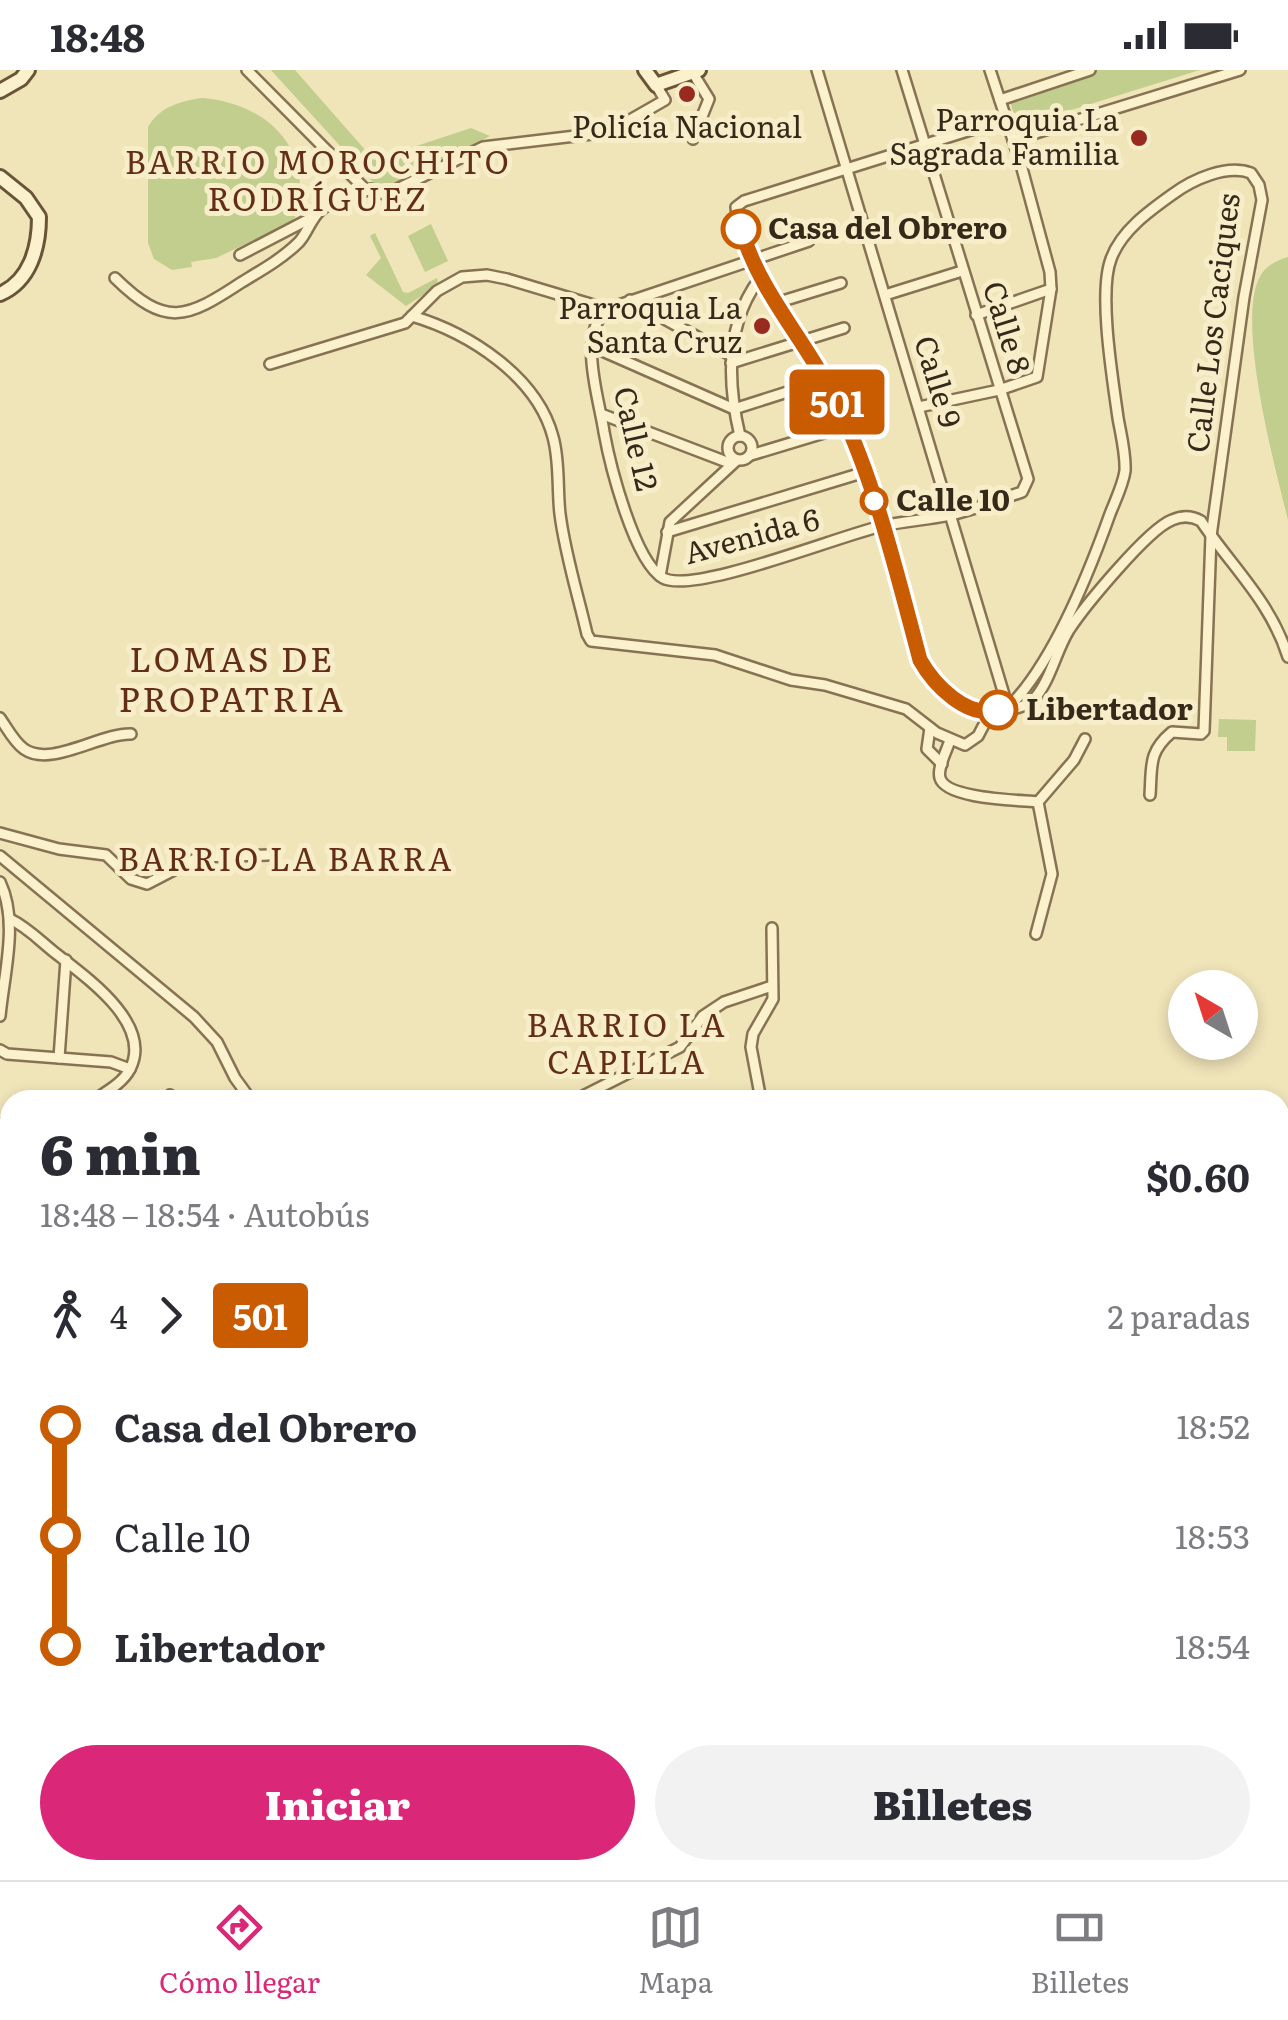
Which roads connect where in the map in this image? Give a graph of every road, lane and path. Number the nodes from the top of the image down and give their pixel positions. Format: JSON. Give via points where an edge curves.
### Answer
{"nodes":[{"id":1,"x":28,"y":70,"type":"edge"},
{"id":2,"x":247,"y":70,"type":"edge"},
{"id":3,"x":645,"y":70,"type":"edge"},
{"id":4,"x":817,"y":70,"type":"edge"},
{"id":5,"x":902,"y":70,"type":"edge"},
{"id":6,"x":990,"y":70,"type":"edge"},
{"id":7,"x":1090,"y":70,"type":"edge"},
{"id":8,"x":1240,"y":70,"type":"edge"},
{"id":9,"x":696,"y":71,"type":"edge"},
{"id":10,"x":656,"y":85,"type":"junction"},
{"id":11,"x":0,"y":91,"type":"edge"},
{"id":12,"x":1000,"y":100,"type":"junction"},
{"id":13,"x":1006,"y":119,"type":"junction"},
{"id":14,"x":694,"y":138,"type":"dead end"},
{"id":15,"x":1013,"y":140,"type":"junction"},
{"id":16,"x":924,"y":145,"type":"junction"},
{"id":17,"x":846,"y":168,"type":"junction"},
{"id":18,"x":0,"y":177,"type":"edge"},
{"id":19,"x":368,"y":190,"type":"junction"},
{"id":20,"x":314,"y":217,"type":"junction"},
{"id":21,"x":809,"y":240,"type":"dead end"},
{"id":22,"x":240,"y":255,"type":"dead end"},
{"id":23,"x":750,"y":259,"type":"junction"},
{"id":24,"x":962,"y":271,"type":"junction"},
{"id":25,"x":115,"y":278,"type":"dead end"},
{"id":26,"x":760,"y":278,"type":"junction"},
{"id":27,"x":841,"y":283,"type":"dead end"},
{"id":28,"x":1051,"y":289,"type":"junction"},
{"id":29,"x":0,"y":294,"type":"edge"},
{"id":30,"x":884,"y":295,"type":"junction"},
{"id":31,"x":630,"y":300,"type":"junction"},
{"id":32,"x":776,"y":303,"type":"junction"},
{"id":33,"x":606,"y":310,"type":"junction"},
{"id":34,"x":976,"y":315,"type":"junction"},
{"id":35,"x":412,"y":316,"type":"junction"},
{"id":36,"x":844,"y":328,"type":"dead end"},
{"id":37,"x":800,"y":342,"type":"junction"},
{"id":38,"x":590,"y":346,"type":"junction"},
{"id":39,"x":731,"y":359,"type":"junction"},
{"id":40,"x":270,"y":364,"type":"dead end"},
{"id":41,"x":825,"y":380,"type":"junction"},
{"id":42,"x":999,"y":390,"type":"junction"},
{"id":43,"x":919,"y":408,"type":"junction"},
{"id":44,"x":734,"y":409,"type":"junction"},
{"id":45,"x":602,"y":414,"type":"junction"},
{"id":46,"x":847,"y":426,"type":"junction"},
{"id":47,"x":740,"y":436,"type":"junction"},
{"id":48,"x":751,"y":455,"type":"junction"},
{"id":49,"x":735,"y":462,"type":"junction"},
{"id":50,"x":865,"y":472,"type":"junction"},
{"id":51,"x":1028,"y":485,"type":"joint"},
{"id":52,"x":951,"y":515,"type":"junction"},
{"id":53,"x":882,"y":526,"type":"junction"},
{"id":54,"x":667,"y":532,"type":"junction"},
{"id":55,"x":1211,"y":536,"type":"junction"},
{"id":56,"x":660,"y":576,"type":"junction"},
{"id":57,"x":1288,"y":657,"type":"edge"},
{"id":58,"x":1008,"y":708,"type":"junction"},
{"id":59,"x":990,"y":713,"type":"junction"},
{"id":60,"x":0,"y":718,"type":"edge"},
{"id":61,"x":930,"y":728,"type":"junction"},
{"id":62,"x":131,"y":734,"type":"dead end"},
{"id":63,"x":1085,"y":739,"type":"dead end"},
{"id":64,"x":950,"y":740,"type":"junction"},
{"id":65,"x":942,"y":764,"type":"junction"},
{"id":66,"x":1150,"y":796,"type":"dead end"},
{"id":67,"x":1038,"y":802,"type":"junction"},
{"id":68,"x":0,"y":833,"type":"edge"},
{"id":69,"x":268,"y":855,"type":"dead end"},
{"id":70,"x":0,"y":856,"type":"edge"},
{"id":71,"x":0,"y":882,"type":"edge"},
{"id":72,"x":10,"y":919,"type":"junction"},
{"id":73,"x":772,"y":928,"type":"dead end"},
{"id":74,"x":1036,"y":934,"type":"dead end"},
{"id":75,"x":66,"y":960,"type":"junction"},
{"id":76,"x":772,"y":986,"type":"junction"},
{"id":77,"x":0,"y":1016,"type":"edge"},
{"id":78,"x":0,"y":1051,"type":"edge"},
{"id":79,"x":59,"y":1058,"type":"junction"},
{"id":80,"x":130,"y":1069,"type":"junction"},
{"id":81,"x":106,"y":1090,"type":"edge"},
{"id":82,"x":246,"y":1090,"type":"edge"},
{"id":83,"x":595,"y":1090,"type":"edge"},
{"id":84,"x":759,"y":1090,"type":"edge"}],
"edges":[{"from":1,"to":11,"type":"main road"},
{"from":2,"to":19,"type":"street"},
{"from":3,"to":10,"type":"main road"},
{"from":4,"to":17,"type":"street","name":"Calle 9"},
{"from":5,"to":16,"type":"street","name":"Calle 8"},
{"from":6,"to":12,"type":"street"},
{"from":7,"to":12,"type":"street"},
{"from":8,"to":15,"type":"street"},
{"from":9,"to":10,"type":"main road"},
{"from":9,"to":14,"type":"street","via":[[710,99]]},
{"from":10,"to":19,"type":"street","via":[[666,100],[620,129],[483,146],[391,192]]},
{"from":12,"to":13,"type":"street"},
{"from":13,"to":15,"type":"street"},
{"from":13,"to":16,"type":"street"},
{"from":15,"to":28,"type":"street"},
{"from":16,"to":17,"type":"street"},
{"from":16,"to":24,"type":"street","name":"Calle 8"},
{"from":17,"to":23,"type":"street","via":[[736,207]]},
{"from":17,"to":30,"type":"street","name":"Calle 9"},
{"from":18,"to":29,"type":"main road","via":[[34,207],[39,227],[27,272]]},
{"from":19,"to":20,"type":"street"},
{"from":20,"to":22,"type":"street"},
{"from":20,"to":25,"type":"street","via":[[296,245],[194,310],[152,309]]},
{"from":21,"to":23,"type":"street"},
{"from":23,"to":26,"type":"street"},
{"from":23,"to":31,"type":"street"},
{"from":24,"to":30,"type":"street"},
{"from":24,"to":34,"type":"street","name":"Calle 8"},
{"from":26,"to":32,"type":"street"},
{"from":26,"to":39,"type":"street","via":[[741,311]]},
{"from":27,"to":32,"type":"street"},
{"from":28,"to":34,"type":"street"},
{"from":28,"to":42,"type":"street","via":[[1037,377]]},
{"from":30,"to":43,"type":"street","name":"Calle 9"},
{"from":31,"to":33,"type":"street"},
{"from":31,"to":39,"type":"street"},
{"from":32,"to":37,"type":"street"},
{"from":33,"to":35,"type":"street","via":[[473,275],[437,291]]},
{"from":33,"to":38,"type":"street","via":[[594,323]]},
{"from":34,"to":42,"type":"street","name":"Calle 8"},
{"from":35,"to":40,"type":"street","via":[[389,330]]},
{"from":35,"to":61,"type":"street","via":[[475,344],[542,409],[556,450],[560,514],[591,640],[714,655],[906,709]]},
{"from":36,"to":37,"type":"street"},
{"from":37,"to":39,"type":"street"},
{"from":37,"to":41,"type":"street"},
{"from":38,"to":44,"type":"street"},
{"from":38,"to":45,"type":"street","name":"Calle 12"},
{"from":39,"to":44,"type":"street"},
{"from":41,"to":44,"type":"street"},
{"from":41,"to":46,"type":"street"},
{"from":42,"to":43,"type":"street"},
{"from":42,"to":51,"type":"street","name":"Calle 8"},
{"from":43,"to":52,"type":"street","name":"Calle 9"},
{"from":44,"to":47,"type":"street"},
{"from":45,"to":49,"type":"street"},
{"from":45,"to":56,"type":"street","name":"Calle 12","via":[[620,498]]},
{"from":46,"to":48,"type":"street"},
{"from":46,"to":50,"type":"street"},
{"from":47,"to":48,"type":"street","via":[[750,440]]},
{"from":47,"to":49,"type":"street","via":[[729,444]]},
{"from":48,"to":49,"type":"street"},
{"from":49,"to":54,"type":"street","via":[[682,508]]},
{"from":50,"to":53,"type":"street"},
{"from":50,"to":54,"type":"street"},
{"from":51,"to":52,"type":"street","name":"Avenida 6"},
{"from":52,"to":53,"type":"street","name":"Avenida 6"},
{"from":52,"to":58,"type":"street","name":"Calle 9"},
{"from":53,"to":56,"type":"street","name":"Avenida 6","via":[[690,582]]},
{"from":53,"to":59,"type":"street","via":[[924,667],[962,704]]},
{"from":54,"to":56,"type":"street"},
{"from":55,"to":57,"type":"street","via":[[1270,611]]},
{"from":55,"to":58,"type":"street","via":[[1191,516],[1160,526],[1076,620],[1032,702]]},
{"from":55,"to":58,"type":"street","name":"Calle Los Caciques","via":[[1262,200],[1255,178],[1243,170],[1180,189],[1128,230],[1108,264],[1110,358],[1124,474],[1074,600],[1042,662]]},
{"from":55,"to":66,"type":"street","via":[[1204,731],[1172,732],[1158,744]]},
{"from":58,"to":59,"type":"street"},
{"from":59,"to":64,"type":"street","via":[[970,743]]},
{"from":60,"to":62,"type":"street","via":[[24,750],[41,754]]},
{"from":61,"to":64,"type":"street"},
{"from":61,"to":65,"type":"street","via":[[927,749]]},
{"from":63,"to":67,"type":"street"},
{"from":64,"to":65,"type":"street"},
{"from":65,"to":67,"type":"street","via":[[947,788]]},
{"from":67,"to":74,"type":"street","via":[[1052,874]]},
{"from":68,"to":69,"type":"street","via":[[106,855],[146,884],[199,857]]},
{"from":70,"to":82,"type":"street","via":[[194,1017]]},
{"from":71,"to":72,"type":"street"},
{"from":72,"to":75,"type":"street"},
{"from":72,"to":77,"type":"street"},
{"from":73,"to":76,"type":"street"},
{"from":75,"to":79,"type":"street"},
{"from":75,"to":80,"type":"street","via":[[101,988],[122,1017],[133,1043]]},
{"from":76,"to":83,"type":"street","via":[[724,1002],[703,1016],[680,1047]]},
{"from":76,"to":84,"type":"street","via":[[751,1042]]},
{"from":78,"to":79,"type":"street"},
{"from":79,"to":80,"type":"street"},
{"from":80,"to":81,"type":"street"}]}
